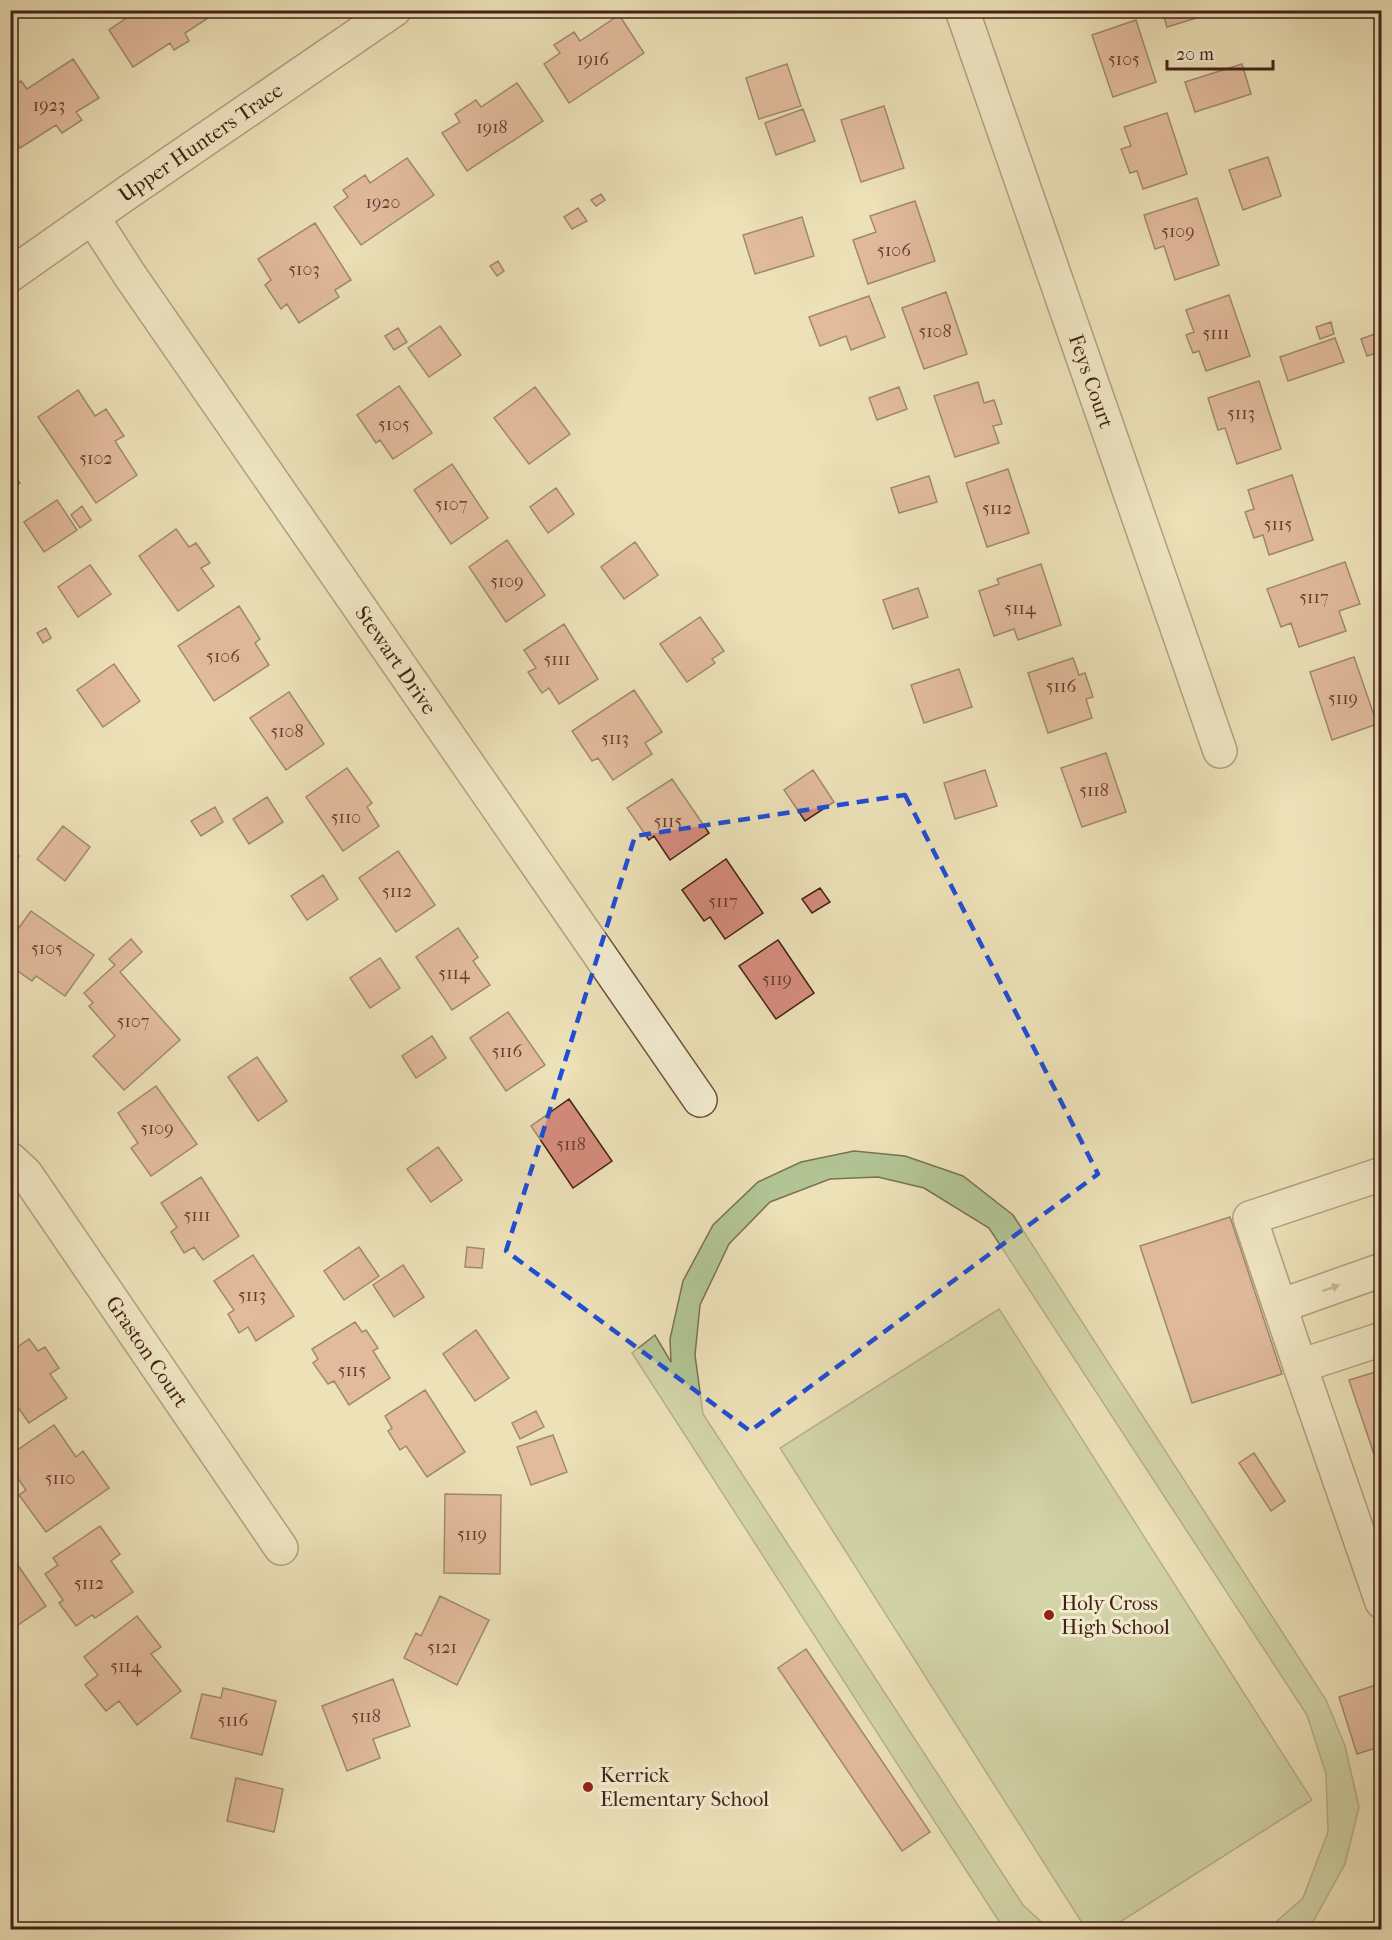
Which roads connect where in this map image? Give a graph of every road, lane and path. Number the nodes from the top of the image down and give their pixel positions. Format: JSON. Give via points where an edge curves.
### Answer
{"nodes":[{"id":1,"x":394,"y":10,"type":"edge"},
{"id":2,"x":962,"y":10,"type":"edge"},
{"id":3,"x":93,"y":218,"type":"junction"},
{"id":4,"x":10,"y":275,"type":"edge"},
{"id":5,"x":1220,"y":751,"type":"dead end"},
{"id":6,"x":700,"y":1100,"type":"dead end"},
{"id":7,"x":10,"y":1159,"type":"edge"},
{"id":8,"x":1382,"y":1174,"type":"edge"},
{"id":9,"x":1382,"y":1270,"type":"edge"},
{"id":10,"x":1280,"y":1306,"type":"junction"},
{"id":11,"x":1382,"y":1339,"type":"edge"},
{"id":12,"x":1300,"y":1366,"type":"junction"},
{"id":13,"x":281,"y":1548,"type":"dead end"},
{"id":14,"x":1382,"y":1602,"type":"edge"}],
"edges":[{"from":1,"to":3,"type":"street","name":"Upper Hunters Trace"},
{"from":2,"to":5,"type":"street","name":"Feys Court"},
{"from":3,"to":4,"type":"street","name":"Upper Hunters Trace"},
{"from":3,"to":6,"type":"street","name":"Stewart Drive"},
{"from":7,"to":13,"type":"street","name":"Graston Court","via":[[26,1174]]},
{"from":8,"to":10,"type":"street","via":[[1250,1218]]},
{"from":10,"to":9,"type":"street","one_way":true},
{"from":10,"to":12,"type":"street"},
{"from":11,"to":12,"type":"street"},
{"from":12,"to":14,"type":"street"}]}
